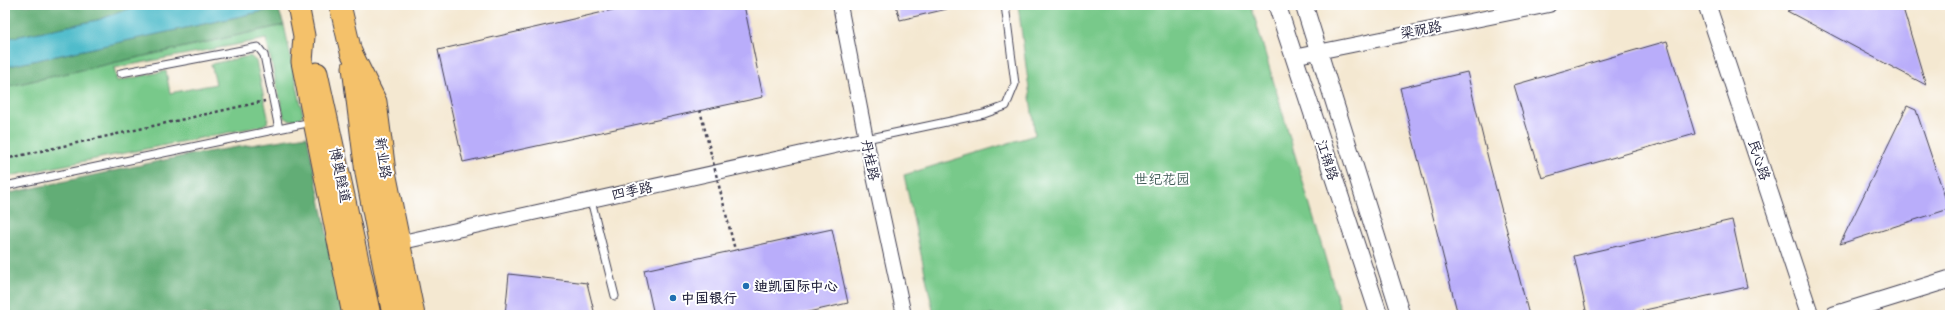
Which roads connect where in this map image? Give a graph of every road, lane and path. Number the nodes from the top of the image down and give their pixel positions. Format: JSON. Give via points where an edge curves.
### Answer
{"nodes":[{"id":1,"x":340,"y":5,"type":"edge"},
{"id":2,"x":840,"y":5,"type":"edge"},
{"id":3,"x":1005,"y":5,"type":"edge"},
{"id":4,"x":1277,"y":5,"type":"edge"},
{"id":5,"x":1304,"y":5,"type":"edge"},
{"id":6,"x":1549,"y":5,"type":"edge"},
{"id":7,"x":1707,"y":5,"type":"edge"},
{"id":8,"x":299,"y":9,"type":"edge"},
{"id":9,"x":304,"y":36,"type":"junction"},
{"id":10,"x":1318,"y":51,"type":"junction"},
{"id":11,"x":351,"y":52,"type":"junction"},
{"id":12,"x":1293,"y":57,"type":"junction"},
{"id":13,"x":121,"y":73,"type":"dead end"},
{"id":14,"x":273,"y":99,"type":"junction"},
{"id":15,"x":700,"y":110,"type":"dead end"},
{"id":16,"x":313,"y":122,"type":"junction"},
{"id":17,"x":279,"y":129,"type":"junction"},
{"id":18,"x":866,"y":140,"type":"junction"},
{"id":19,"x":5,"y":159,"type":"edge"},
{"id":20,"x":5,"y":186,"type":"edge"},
{"id":21,"x":591,"y":200,"type":"junction"},
{"id":22,"x":398,"y":243,"type":"junction"},
{"id":23,"x":735,"y":250,"type":"dead end"},
{"id":24,"x":1950,"y":279,"type":"edge"},
{"id":25,"x":615,"y":296,"type":"dead end"},
{"id":26,"x":353,"y":315,"type":"edge"},
{"id":27,"x":370,"y":315,"type":"edge"},
{"id":28,"x":393,"y":315,"type":"edge"},
{"id":29,"x":414,"y":315,"type":"edge"},
{"id":30,"x":904,"y":315,"type":"edge"},
{"id":31,"x":1378,"y":315,"type":"edge"},
{"id":32,"x":1401,"y":315,"type":"edge"},
{"id":33,"x":1810,"y":315,"type":"edge"},
{"id":34,"x":1834,"y":315,"type":"edge"}],
"edges":[{"from":1,"to":11,"type":"main road","name":"新业路"},
{"from":2,"to":18,"type":"street","name":"丹桂路"},
{"from":3,"to":18,"type":"lane","via":[[1015,84],[1006,106],[984,114]]},
{"from":4,"to":12,"type":"street","name":"江锦路"},
{"from":5,"to":10,"type":"street","name":"江锦路"},
{"from":6,"to":10,"type":"street","name":"梁祝路"},
{"from":7,"to":33,"type":"street","name":"民心路"},
{"from":8,"to":9,"type":"main road"},
{"from":9,"to":16,"type":"main road","via":[[302,62]]},
{"from":9,"to":27,"type":"main road","name":"博奥隧道","via":[[318,77]]},
{"from":10,"to":12,"type":"street","name":"梁祝路"},
{"from":10,"to":32,"type":"street","name":"江锦路"},
{"from":11,"to":22,"type":"main road","name":"新业路","via":[[376,102]]},
{"from":11,"to":28,"type":"main road","name":"博奥隧道","via":[[366,173]]},
{"from":12,"to":31,"type":"street","name":"江锦路"},
{"from":13,"to":14,"type":"lane","via":[[258,48],[264,55]]},
{"from":14,"to":17,"type":"lane"},
{"from":14,"to":19,"type":"path"},
{"from":15,"to":23,"type":"path","bridge":true},
{"from":16,"to":17,"type":"lane"},
{"from":16,"to":26,"type":"main road"},
{"from":17,"to":20,"type":"lane"},
{"from":18,"to":21,"type":"street","name":"四季路"},
{"from":18,"to":30,"type":"street","name":"丹桂路"},
{"from":21,"to":22,"type":"street","name":"四季路"},
{"from":21,"to":25,"type":"lane"},
{"from":22,"to":29,"type":"main road","name":"新业路"},
{"from":24,"to":34,"type":"street"}]}
